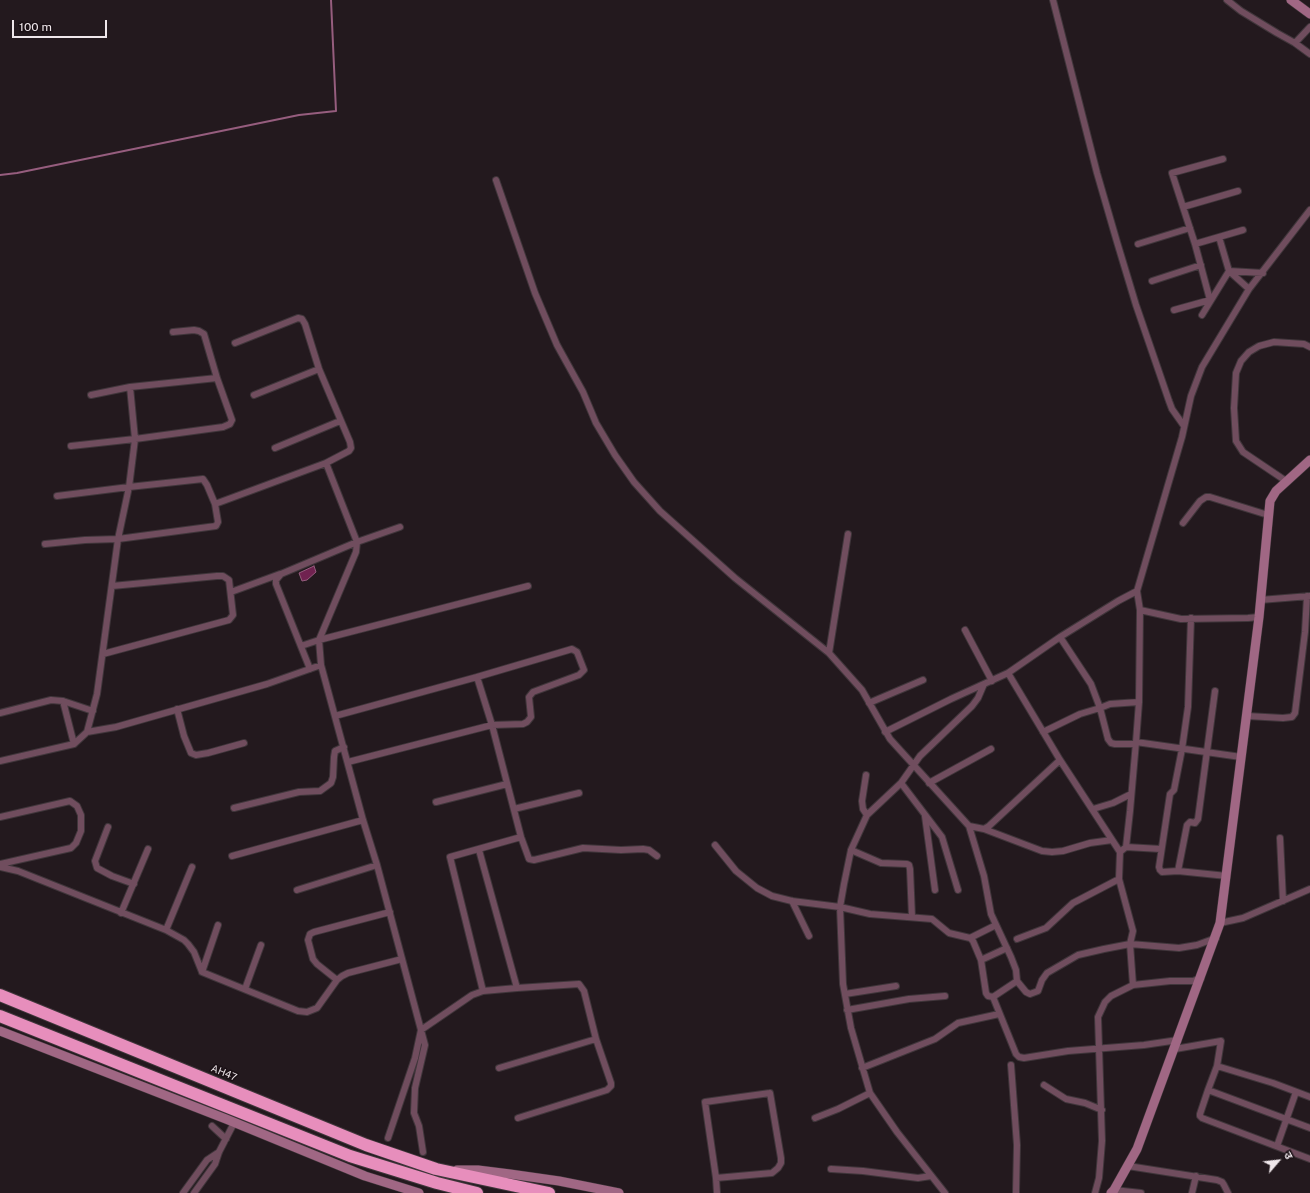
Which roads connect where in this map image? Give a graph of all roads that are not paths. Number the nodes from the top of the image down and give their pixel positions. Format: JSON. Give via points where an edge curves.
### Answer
{"nodes":[{"id":1,"x":1053,"y":0,"type":"edge"},
{"id":2,"x":1227,"y":0,"type":"edge"},
{"id":3,"x":1291,"y":0,"type":"edge"},
{"id":4,"x":1310,"y":14,"type":"edge"},
{"id":5,"x":1310,"y":27,"type":"edge"},
{"id":6,"x":1295,"y":43,"type":"junction"},
{"id":7,"x":1310,"y":54,"type":"edge"},
{"id":8,"x":1223,"y":158,"type":"dead end"},
{"id":9,"x":496,"y":180,"type":"dead end"},
{"id":10,"x":1238,"y":191,"type":"dead end"},
{"id":11,"x":1183,"y":207,"type":"junction"},
{"id":12,"x":1310,"y":210,"type":"edge"},
{"id":13,"x":1190,"y":228,"type":"junction"},
{"id":14,"x":1243,"y":230,"type":"dead end"},
{"id":15,"x":1219,"y":237,"type":"junction"},
{"id":16,"x":1138,"y":244,"type":"dead end"},
{"id":17,"x":1195,"y":244,"type":"junction"},
{"id":18,"x":1201,"y":265,"type":"junction"},
{"id":19,"x":1229,"y":271,"type":"junction"},
{"id":20,"x":1262,"y":273,"type":"junction"},
{"id":21,"x":1152,"y":282,"type":"dead end"},
{"id":22,"x":1248,"y":289,"type":"junction"},
{"id":23,"x":1210,"y":300,"type":"junction"},
{"id":24,"x":1174,"y":310,"type":"dead end"},
{"id":25,"x":1202,"y":315,"type":"dead end"},
{"id":26,"x":173,"y":332,"type":"dead end"},
{"id":27,"x":236,"y":343,"type":"dead end"},
{"id":28,"x":1310,"y":348,"type":"edge"},
{"id":29,"x":320,"y":368,"type":"junction"},
{"id":30,"x":217,"y":378,"type":"junction"},
{"id":31,"x":130,"y":387,"type":"junction"},
{"id":32,"x":91,"y":395,"type":"dead end"},
{"id":33,"x":254,"y":395,"type":"dead end"},
{"id":34,"x":340,"y":421,"type":"junction"},
{"id":35,"x":1184,"y":426,"type":"junction"},
{"id":36,"x":135,"y":439,"type":"junction"},
{"id":37,"x":71,"y":446,"type":"dead end"},
{"id":38,"x":275,"y":448,"type":"dead end"},
{"id":39,"x":1310,"y":460,"type":"edge"},
{"id":40,"x":326,"y":463,"type":"junction"},
{"id":41,"x":1286,"y":481,"type":"junction"},
{"id":42,"x":129,"y":487,"type":"junction"},
{"id":43,"x":57,"y":496,"type":"dead end"},
{"id":44,"x":215,"y":504,"type":"junction"},
{"id":45,"x":1268,"y":516,"type":"junction"},
{"id":46,"x":1183,"y":522,"type":"dead end"},
{"id":47,"x":400,"y":528,"type":"dead end"},
{"id":48,"x":848,"y":534,"type":"dead end"},
{"id":49,"x":118,"y":540,"type":"junction"},
{"id":50,"x":356,"y":542,"type":"junction"},
{"id":51,"x":45,"y":544,"type":"dead end"},
{"id":52,"x":281,"y":574,"type":"junction"},
{"id":53,"x":112,"y":586,"type":"junction"},
{"id":54,"x":528,"y":586,"type":"dead end"},
{"id":55,"x":1137,"y":591,"type":"junction"},
{"id":56,"x":231,"y":592,"type":"junction"},
{"id":57,"x":1309,"y":596,"type":"edge"},
{"id":58,"x":1260,"y":600,"type":"junction"},
{"id":59,"x":1140,"y":610,"type":"junction"},
{"id":60,"x":1259,"y":617,"type":"junction"},
{"id":61,"x":1191,"y":618,"type":"junction"},
{"id":62,"x":965,"y":630,"type":"dead end"},
{"id":63,"x":1060,"y":637,"type":"junction"},
{"id":64,"x":319,"y":640,"type":"junction"},
{"id":65,"x":301,"y":646,"type":"junction"},
{"id":66,"x":829,"y":653,"type":"junction"},
{"id":67,"x":103,"y":654,"type":"junction"},
{"id":68,"x":321,"y":665,"type":"junction"},
{"id":69,"x":310,"y":669,"type":"junction"},
{"id":70,"x":1008,"y":673,"type":"junction"},
{"id":71,"x":477,"y":677,"type":"junction"},
{"id":72,"x":924,"y":680,"type":"dead end"},
{"id":73,"x":992,"y":681,"type":"junction"},
{"id":74,"x":984,"y":684,"type":"junction"},
{"id":75,"x":1215,"y":691,"type":"dead end"},
{"id":76,"x":63,"y":701,"type":"junction"},
{"id":77,"x":1139,"y":702,"type":"junction"},
{"id":78,"x":869,"y":703,"type":"junction"},
{"id":79,"x":94,"y":708,"type":"junction"},
{"id":80,"x":1100,"y":708,"type":"junction"},
{"id":81,"x":177,"y":709,"type":"junction"},
{"id":82,"x":0,"y":713,"type":"edge"},
{"id":83,"x":335,"y":716,"type":"junction"},
{"id":84,"x":1247,"y":716,"type":"junction"},
{"id":85,"x":492,"y":725,"type":"junction"},
{"id":86,"x":87,"y":732,"type":"junction"},
{"id":87,"x":885,"y":732,"type":"junction"},
{"id":88,"x":1043,"y":732,"type":"junction"},
{"id":89,"x":244,"y":743,"type":"dead end"},
{"id":90,"x":1135,"y":743,"type":"junction"},
{"id":91,"x":74,"y":744,"type":"junction"},
{"id":92,"x":344,"y":747,"type":"junction"},
{"id":93,"x":990,"y":749,"type":"dead end"},
{"id":94,"x":1182,"y":749,"type":"junction"},
{"id":95,"x":1207,"y":752,"type":"junction"},
{"id":96,"x":1241,"y":757,"type":"junction"},
{"id":97,"x":1060,"y":760,"type":"junction"},
{"id":98,"x":0,"y":761,"type":"edge"},
{"id":99,"x":348,"y":762,"type":"junction"},
{"id":100,"x":913,"y":765,"type":"junction"},
{"id":101,"x":866,"y":775,"type":"dead end"},
{"id":102,"x":901,"y":783,"type":"junction"},
{"id":103,"x":929,"y":783,"type":"junction"},
{"id":104,"x":507,"y":784,"type":"junction"},
{"id":105,"x":580,"y":793,"type":"dead end"},
{"id":106,"x":1131,"y":794,"type":"junction"},
{"id":107,"x":436,"y":802,"type":"dead end"},
{"id":108,"x":234,"y":808,"type":"dead end"},
{"id":109,"x":514,"y":809,"type":"junction"},
{"id":110,"x":1093,"y":809,"type":"junction"},
{"id":111,"x":925,"y":815,"type":"junction"},
{"id":112,"x":867,"y":816,"type":"junction"},
{"id":113,"x":0,"y":817,"type":"edge"},
{"id":114,"x":363,"y":820,"type":"junction"},
{"id":115,"x":969,"y":826,"type":"junction"},
{"id":116,"x":108,"y":827,"type":"dead end"},
{"id":117,"x":984,"y":828,"type":"junction"},
{"id":118,"x":521,"y":838,"type":"junction"},
{"id":119,"x":1280,"y":838,"type":"dead end"},
{"id":120,"x":1112,"y":840,"type":"junction"},
{"id":121,"x":716,"y":845,"type":"dead end"},
{"id":122,"x":1126,"y":847,"type":"junction"},
{"id":123,"x":148,"y":849,"type":"dead end"},
{"id":124,"x":1162,"y":849,"type":"junction"},
{"id":125,"x":479,"y":850,"type":"junction"},
{"id":126,"x":852,"y":850,"type":"junction"},
{"id":127,"x":1120,"y":852,"type":"junction"},
{"id":128,"x":232,"y":856,"type":"dead end"},
{"id":129,"x":657,"y":856,"type":"dead end"},
{"id":130,"x":378,"y":865,"type":"junction"},
{"id":131,"x":0,"y":866,"type":"edge"},
{"id":132,"x":192,"y":867,"type":"dead end"},
{"id":133,"x":1178,"y":871,"type":"junction"},
{"id":134,"x":1227,"y":876,"type":"junction"},
{"id":135,"x":1119,"y":879,"type":"junction"},
{"id":136,"x":134,"y":884,"type":"junction"},
{"id":137,"x":1310,"y":889,"type":"edge"},
{"id":138,"x":297,"y":890,"type":"dead end"},
{"id":139,"x":934,"y":890,"type":"dead end"},
{"id":140,"x":958,"y":890,"type":"dead end"},
{"id":141,"x":792,"y":901,"type":"junction"},
{"id":142,"x":1283,"y":901,"type":"junction"},
{"id":143,"x":840,"y":907,"type":"junction"},
{"id":144,"x":390,"y":912,"type":"junction"},
{"id":145,"x":121,"y":913,"type":"junction"},
{"id":146,"x":912,"y":917,"type":"junction"},
{"id":147,"x":1220,"y":923,"type":"junction"},
{"id":148,"x":218,"y":925,"type":"dead end"},
{"id":149,"x":996,"y":925,"type":"junction"},
{"id":150,"x":166,"y":930,"type":"junction"},
{"id":151,"x":809,"y":936,"type":"dead end"},
{"id":152,"x":970,"y":938,"type":"junction"},
{"id":153,"x":1216,"y":938,"type":"junction"},
{"id":154,"x":1016,"y":939,"type":"dead end"},
{"id":155,"x":1130,"y":944,"type":"junction"},
{"id":156,"x":261,"y":945,"type":"dead end"},
{"id":157,"x":1007,"y":948,"type":"junction"},
{"id":158,"x":402,"y":959,"type":"junction"},
{"id":159,"x":981,"y":960,"type":"junction"},
{"id":160,"x":202,"y":972,"type":"junction"},
{"id":161,"x":1201,"y":978,"type":"junction"},
{"id":162,"x":337,"y":980,"type":"junction"},
{"id":163,"x":1017,"y":981,"type":"junction"},
{"id":164,"x":1133,"y":985,"type":"junction"},
{"id":165,"x":896,"y":986,"type":"dead end"},
{"id":166,"x":517,"y":988,"type":"junction"},
{"id":167,"x":245,"y":989,"type":"junction"},
{"id":168,"x":483,"y":991,"type":"junction"},
{"id":169,"x":845,"y":994,"type":"junction"},
{"id":170,"x":0,"y":995,"type":"edge"},
{"id":171,"x":944,"y":996,"type":"dead end"},
{"id":172,"x":993,"y":997,"type":"junction"},
{"id":173,"x":847,"y":1010,"type":"junction"},
{"id":174,"x":999,"y":1014,"type":"junction"},
{"id":175,"x":0,"y":1016,"type":"edge"},
{"id":176,"x":421,"y":1030,"type":"junction"},
{"id":177,"x":0,"y":1031,"type":"edge"},
{"id":178,"x":596,"y":1039,"type":"junction"},
{"id":179,"x":1177,"y":1044,"type":"junction"},
{"id":180,"x":1098,"y":1048,"type":"junction"},
{"id":181,"x":1011,"y":1065,"type":"dead end"},
{"id":182,"x":1218,"y":1066,"type":"junction"},
{"id":183,"x":500,"y":1068,"type":"dead end"},
{"id":184,"x":862,"y":1068,"type":"junction"},
{"id":185,"x":1044,"y":1085,"type":"dead end"},
{"id":186,"x":1208,"y":1090,"type":"junction"},
{"id":187,"x":1296,"y":1092,"type":"junction"},
{"id":188,"x":870,"y":1093,"type":"junction"},
{"id":189,"x":1310,"y":1097,"type":"edge"},
{"id":190,"x":1102,"y":1110,"type":"junction"},
{"id":191,"x":518,"y":1118,"type":"dead end"},
{"id":192,"x":815,"y":1118,"type":"dead end"},
{"id":193,"x":1286,"y":1120,"type":"junction"},
{"id":194,"x":234,"y":1123,"type":"junction"},
{"id":195,"x":212,"y":1126,"type":"dead end"},
{"id":196,"x":1310,"y":1128,"type":"edge"},
{"id":197,"x":388,"y":1138,"type":"dead end"},
{"id":198,"x":226,"y":1139,"type":"junction"},
{"id":199,"x":1277,"y":1146,"type":"junction"},
{"id":200,"x":219,"y":1152,"type":"junction"},
{"id":201,"x":423,"y":1152,"type":"dead end"},
{"id":202,"x":1310,"y":1159,"type":"edge"},
{"id":203,"x":1128,"y":1166,"type":"junction"},
{"id":204,"x":831,"y":1169,"type":"dead end"},
{"id":205,"x":440,"y":1170,"type":"junction"},
{"id":206,"x":931,"y":1176,"type":"junction"},
{"id":207,"x":1196,"y":1176,"type":"junction"},
{"id":208,"x":716,"y":1178,"type":"junction"},
{"id":209,"x":437,"y":1183,"type":"junction"},
{"id":210,"x":1113,"y":1191,"type":"edge"},
{"id":211,"x":183,"y":1193,"type":"edge"},
{"id":212,"x":194,"y":1193,"type":"edge"},
{"id":213,"x":420,"y":1193,"type":"edge"},
{"id":214,"x":454,"y":1193,"type":"edge"},
{"id":215,"x":477,"y":1193,"type":"edge"},
{"id":216,"x":549,"y":1193,"type":"edge"},
{"id":217,"x":619,"y":1193,"type":"edge"},
{"id":218,"x":717,"y":1193,"type":"edge"},
{"id":219,"x":944,"y":1193,"type":"edge"},
{"id":220,"x":1016,"y":1193,"type":"edge"},
{"id":221,"x":1095,"y":1193,"type":"edge"},
{"id":222,"x":1141,"y":1193,"type":"edge"},
{"id":223,"x":1192,"y":1193,"type":"edge"},
{"id":224,"x":1228,"y":1193,"type":"edge"}],
"edges":[{"from":1,"to":35,"type":"street","via":[[1116,242],[1169,401]]},
{"from":2,"to":6,"type":"street"},
{"from":3,"to":4,"type":"main road"},
{"from":5,"to":6,"type":"street"},
{"from":6,"to":7,"type":"street"},
{"from":8,"to":11,"type":"street","via":[[1172,173]]},
{"from":9,"to":66,"type":"street","via":[[535,293],[557,345],[583,392],[596,423],[634,482],[660,511],[735,578]]},
{"from":10,"to":11,"type":"street"},
{"from":11,"to":13,"type":"street"},
{"from":12,"to":20,"type":"street"},
{"from":13,"to":16,"type":"street"},
{"from":13,"to":17,"type":"street"},
{"from":14,"to":15,"type":"street"},
{"from":15,"to":17,"type":"street"},
{"from":15,"to":19,"type":"street"},
{"from":17,"to":18,"type":"street"},
{"from":18,"to":21,"type":"street"},
{"from":18,"to":23,"type":"street"},
{"from":19,"to":20,"type":"street"},
{"from":19,"to":22,"type":"street"},
{"from":19,"to":23,"type":"street"},
{"from":20,"to":22,"type":"street"},
{"from":22,"to":35,"type":"street","via":[[1202,367],[1191,396]]},
{"from":23,"to":24,"type":"street"},
{"from":23,"to":25,"type":"street"},
{"from":26,"to":30,"type":"street","via":[[194,330],[204,334]]},
{"from":27,"to":29,"type":"street","via":[[298,318],[304,324]]},
{"from":28,"to":41,"type":"street","via":[[1304,344],[1274,342],[1259,346],[1241,361],[1236,373],[1236,441],[1243,452]]},
{"from":29,"to":33,"type":"street"},
{"from":29,"to":34,"type":"street"},
{"from":30,"to":31,"type":"street"},
{"from":30,"to":36,"type":"street","via":[[232,420],[230,424]]},
{"from":31,"to":32,"type":"street"},
{"from":31,"to":36,"type":"street"},
{"from":34,"to":38,"type":"street"},
{"from":34,"to":40,"type":"street","via":[[351,448]]},
{"from":35,"to":55,"type":"street"},
{"from":36,"to":37,"type":"street"},
{"from":36,"to":42,"type":"street"},
{"from":39,"to":41,"type":"main road"},
{"from":40,"to":44,"type":"street"},
{"from":40,"to":50,"type":"street"},
{"from":41,"to":45,"type":"main road","via":[[1276,490],[1270,501]]},
{"from":42,"to":43,"type":"street"},
{"from":42,"to":44,"type":"street","via":[[203,479]]},
{"from":42,"to":49,"type":"street"},
{"from":44,"to":49,"type":"street","via":[[218,522],[216,526]]},
{"from":45,"to":46,"type":"street","via":[[1206,497]]},
{"from":45,"to":58,"type":"main road"},
{"from":47,"to":50,"type":"street"},
{"from":48,"to":66,"type":"street"},
{"from":49,"to":51,"type":"street"},
{"from":49,"to":53,"type":"street"},
{"from":50,"to":52,"type":"street"},
{"from":50,"to":64,"type":"street","via":[[356,552]]},
{"from":52,"to":56,"type":"street"},
{"from":52,"to":65,"type":"street","via":[[276,584]]},
{"from":53,"to":56,"type":"street","via":[[223,576],[229,580]]},
{"from":53,"to":67,"type":"street"},
{"from":54,"to":64,"type":"street"},
{"from":55,"to":59,"type":"street"},
{"from":55,"to":63,"type":"street"},
{"from":56,"to":67,"type":"street","via":[[233,615],[229,620]]},
{"from":57,"to":58,"type":"street"},
{"from":57,"to":84,"type":"street","via":[[1294,715],[1283,718]]},
{"from":58,"to":60,"type":"main road"},
{"from":59,"to":61,"type":"street","via":[[1181,619]]},
{"from":59,"to":77,"type":"street"},
{"from":60,"to":61,"type":"street"},
{"from":60,"to":84,"type":"main road"},
{"from":61,"to":94,"type":"street","via":[[1188,700]]},
{"from":62,"to":73,"type":"street"},
{"from":63,"to":70,"type":"street"},
{"from":63,"to":80,"type":"street","via":[[1087,677]]},
{"from":64,"to":65,"type":"street"},
{"from":64,"to":68,"type":"street"},
{"from":65,"to":69,"type":"street"},
{"from":66,"to":78,"type":"street","via":[[862,690]]},
{"from":67,"to":79,"type":"street"},
{"from":68,"to":69,"type":"street"},
{"from":68,"to":83,"type":"street"},
{"from":69,"to":81,"type":"street"},
{"from":70,"to":73,"type":"street"},
{"from":70,"to":88,"type":"street"},
{"from":71,"to":83,"type":"street"},
{"from":71,"to":85,"type":"street"},
{"from":71,"to":85,"type":"street","via":[[572,648],[577,652],[584,670],[579,676],[532,692],[529,697],[531,717],[527,722]]},
{"from":72,"to":78,"type":"street"},
{"from":73,"to":74,"type":"street"},
{"from":74,"to":87,"type":"street"},
{"from":74,"to":100,"type":"street","via":[[972,706]]},
{"from":75,"to":95,"type":"street"},
{"from":76,"to":79,"type":"street"},
{"from":76,"to":82,"type":"street","via":[[51,700]]},
{"from":76,"to":91,"type":"street"},
{"from":77,"to":80,"type":"street","via":[[1110,704]]},
{"from":77,"to":90,"type":"street"},
{"from":78,"to":87,"type":"street"},
{"from":79,"to":86,"type":"street"},
{"from":80,"to":88,"type":"street","via":[[1080,714]]},
{"from":80,"to":90,"type":"street","via":[[1111,743]]},
{"from":81,"to":86,"type":"street","via":[[110,729]]},
{"from":81,"to":89,"type":"street","via":[[191,753],[208,753]]},
{"from":83,"to":92,"type":"street"},
{"from":84,"to":96,"type":"main road"},
{"from":85,"to":99,"type":"street"},
{"from":85,"to":104,"type":"street"},
{"from":86,"to":91,"type":"street"},
{"from":87,"to":100,"type":"street"},
{"from":88,"to":97,"type":"street"},
{"from":90,"to":94,"type":"street"},
{"from":90,"to":106,"type":"street"},
{"from":91,"to":98,"type":"street"},
{"from":92,"to":99,"type":"street"},
{"from":92,"to":108,"type":"street","via":[[335,751],[333,777],[320,791],[299,792]]},
{"from":93,"to":103,"type":"street"},
{"from":94,"to":95,"type":"street"},
{"from":94,"to":124,"type":"street","via":[[1174,790],[1170,794]]},
{"from":95,"to":96,"type":"street"},
{"from":95,"to":133,"type":"street","via":[[1198,819],[1195,823],[1190,822],[1187,825]]},
{"from":96,"to":134,"type":"main road"},
{"from":97,"to":110,"type":"street"},
{"from":97,"to":117,"type":"street","via":[[996,821]]},
{"from":99,"to":114,"type":"street"},
{"from":100,"to":102,"type":"street"},
{"from":100,"to":103,"type":"street"},
{"from":101,"to":112,"type":"street","via":[[862,801]]},
{"from":102,"to":111,"type":"street"},
{"from":102,"to":112,"type":"street"},
{"from":103,"to":115,"type":"street"},
{"from":104,"to":107,"type":"street"},
{"from":104,"to":109,"type":"street"},
{"from":105,"to":109,"type":"street"},
{"from":106,"to":110,"type":"street"},
{"from":106,"to":122,"type":"street"},
{"from":109,"to":118,"type":"street"},
{"from":110,"to":120,"type":"street"},
{"from":111,"to":139,"type":"street"},
{"from":111,"to":140,"type":"street","via":[[945,844]]},
{"from":112,"to":126,"type":"street"},
{"from":113,"to":131,"type":"street","via":[[70,801],[77,806],[81,815],[81,831],[71,848]]},
{"from":114,"to":128,"type":"street"},
{"from":114,"to":130,"type":"street"},
{"from":115,"to":117,"type":"street"},
{"from":115,"to":149,"type":"street","via":[[984,876],[990,914]]},
{"from":116,"to":136,"type":"street","via":[[95,861],[97,868]]},
{"from":117,"to":120,"type":"street","via":[[1042,851],[1052,852]]},
{"from":118,"to":125,"type":"street"},
{"from":118,"to":129,"type":"street","via":[[529,859],[534,860],[583,848],[643,849]]},
{"from":119,"to":142,"type":"street"},
{"from":120,"to":127,"type":"street"},
{"from":121,"to":141,"type":"street","via":[[736,871],[757,888],[772,896]]},
{"from":122,"to":124,"type":"street"},
{"from":122,"to":127,"type":"street"},
{"from":123,"to":136,"type":"street"},
{"from":124,"to":133,"type":"street","via":[[1160,870]]},
{"from":125,"to":166,"type":"street"},
{"from":125,"to":168,"type":"street","via":[[450,857]]},
{"from":126,"to":143,"type":"street"},
{"from":126,"to":146,"type":"street","via":[[880,863],[909,865]]},
{"from":127,"to":135,"type":"street"},
{"from":130,"to":138,"type":"street"},
{"from":130,"to":144,"type":"street"},
{"from":131,"to":145,"type":"street"},
{"from":132,"to":150,"type":"street"},
{"from":133,"to":134,"type":"street"},
{"from":134,"to":147,"type":"main road"},
{"from":135,"to":154,"type":"street","via":[[1073,903],[1046,928]]},
{"from":135,"to":155,"type":"street","via":[[1133,931]]},
{"from":136,"to":145,"type":"street"},
{"from":137,"to":142,"type":"street"},
{"from":141,"to":143,"type":"street"},
{"from":141,"to":151,"type":"street"},
{"from":142,"to":147,"type":"street","via":[[1244,918]]},
{"from":143,"to":146,"type":"street","via":[[870,914]]},
{"from":143,"to":169,"type":"street"},
{"from":144,"to":158,"type":"street"},
{"from":144,"to":162,"type":"street","via":[[310,934],[308,940],[313,959]]},
{"from":145,"to":150,"type":"street"},
{"from":146,"to":152,"type":"street","via":[[932,919],[949,933]]},
{"from":147,"to":153,"type":"main road"},
{"from":148,"to":160,"type":"street"},
{"from":149,"to":152,"type":"street"},
{"from":149,"to":157,"type":"street"},
{"from":150,"to":160,"type":"street","via":[[188,944]]},
{"from":152,"to":159,"type":"street"},
{"from":153,"to":155,"type":"street","via":[[1180,948]]},
{"from":153,"to":161,"type":"main road"},
{"from":155,"to":163,"type":"street","via":[[1074,957],[1047,973],[1036,992],[1027,994]]},
{"from":155,"to":164,"type":"street"},
{"from":156,"to":167,"type":"street"},
{"from":157,"to":159,"type":"street"},
{"from":157,"to":163,"type":"street","via":[[1016,970]]},
{"from":158,"to":162,"type":"street","via":[[348,973]]},
{"from":158,"to":176,"type":"street"},
{"from":159,"to":172,"type":"street","via":[[986,993]]},
{"from":160,"to":167,"type":"street"},
{"from":161,"to":164,"type":"street","via":[[1193,981]]},
{"from":161,"to":179,"type":"main road"},
{"from":162,"to":167,"type":"street","via":[[317,1008],[307,1012],[298,1011]]},
{"from":163,"to":172,"type":"street"},
{"from":164,"to":180,"type":"street","via":[[1114,994],[1105,1002],[1098,1017]]},
{"from":165,"to":169,"type":"street"},
{"from":166,"to":168,"type":"street"},
{"from":166,"to":178,"type":"street","via":[[579,984],[584,991]]},
{"from":168,"to":176,"type":"street","via":[[472,995]]},
{"from":169,"to":173,"type":"street"},
{"from":170,"to":205,"type":"highway","name":"AH47","via":[[366,1145]]},
{"from":171,"to":173,"type":"street","via":[[909,999]]},
{"from":172,"to":174,"type":"street"},
{"from":173,"to":184,"type":"street"},
{"from":174,"to":180,"type":"street","via":[[1019,1057]]},
{"from":174,"to":184,"type":"street","via":[[958,1023],[935,1039]]},
{"from":175,"to":209,"type":"highway","via":[[303,1137],[380,1166]]},
{"from":176,"to":197,"type":"street","via":[[415,1058]]},
{"from":176,"to":201,"type":"street","via":[[425,1045],[415,1088],[414,1113]]},
{"from":177,"to":194,"type":"main road"},
{"from":178,"to":183,"type":"street"},
{"from":178,"to":191,"type":"street","via":[[611,1083],[609,1088]]},
{"from":179,"to":180,"type":"street"},
{"from":179,"to":182,"type":"street","via":[[1220,1041]]},
{"from":179,"to":203,"type":"main road","via":[[1137,1149]]},
{"from":180,"to":190,"type":"street"},
{"from":181,"to":220,"type":"street","via":[[1017,1145]]},
{"from":182,"to":186,"type":"street"},
{"from":182,"to":187,"type":"street"},
{"from":184,"to":188,"type":"street"},
{"from":185,"to":190,"type":"street","via":[[1066,1099],[1086,1103]]},
{"from":186,"to":193,"type":"street"},
{"from":186,"to":199,"type":"street","via":[[1200,1114],[1202,1118]]},
{"from":187,"to":189,"type":"street"},
{"from":187,"to":193,"type":"street"},
{"from":188,"to":192,"type":"street"},
{"from":188,"to":206,"type":"street"},
{"from":190,"to":221,"type":"street","via":[[1099,1178]]},
{"from":193,"to":196,"type":"street"},
{"from":193,"to":199,"type":"street"},
{"from":194,"to":198,"type":"street"},
{"from":194,"to":213,"type":"main road","via":[[365,1176]]},
{"from":195,"to":198,"type":"street"},
{"from":198,"to":200,"type":"street"},
{"from":199,"to":202,"type":"street"},
{"from":200,"to":211,"type":"street","via":[[207,1160]]},
{"from":200,"to":212,"type":"street","via":[[215,1164]]},
{"from":203,"to":207,"type":"street"},
{"from":203,"to":210,"type":"main road"},
{"from":204,"to":206,"type":"street","via":[[918,1178]]},
{"from":205,"to":216,"type":"highway","name":"AH47"},
{"from":205,"to":217,"type":"main road","via":[[478,1170],[510,1174]]},
{"from":206,"to":219,"type":"street"},
{"from":207,"to":223,"type":"street"},
{"from":207,"to":224,"type":"street","via":[[1222,1182]]},
{"from":208,"to":208,"type":"street","via":[[772,1172],[778,1168],[781,1158],[770,1093],[705,1102]]},
{"from":208,"to":218,"type":"street"},
{"from":209,"to":214,"type":"highway"},
{"from":209,"to":215,"type":"highway"},
{"from":210,"to":222,"type":"street"}]}
